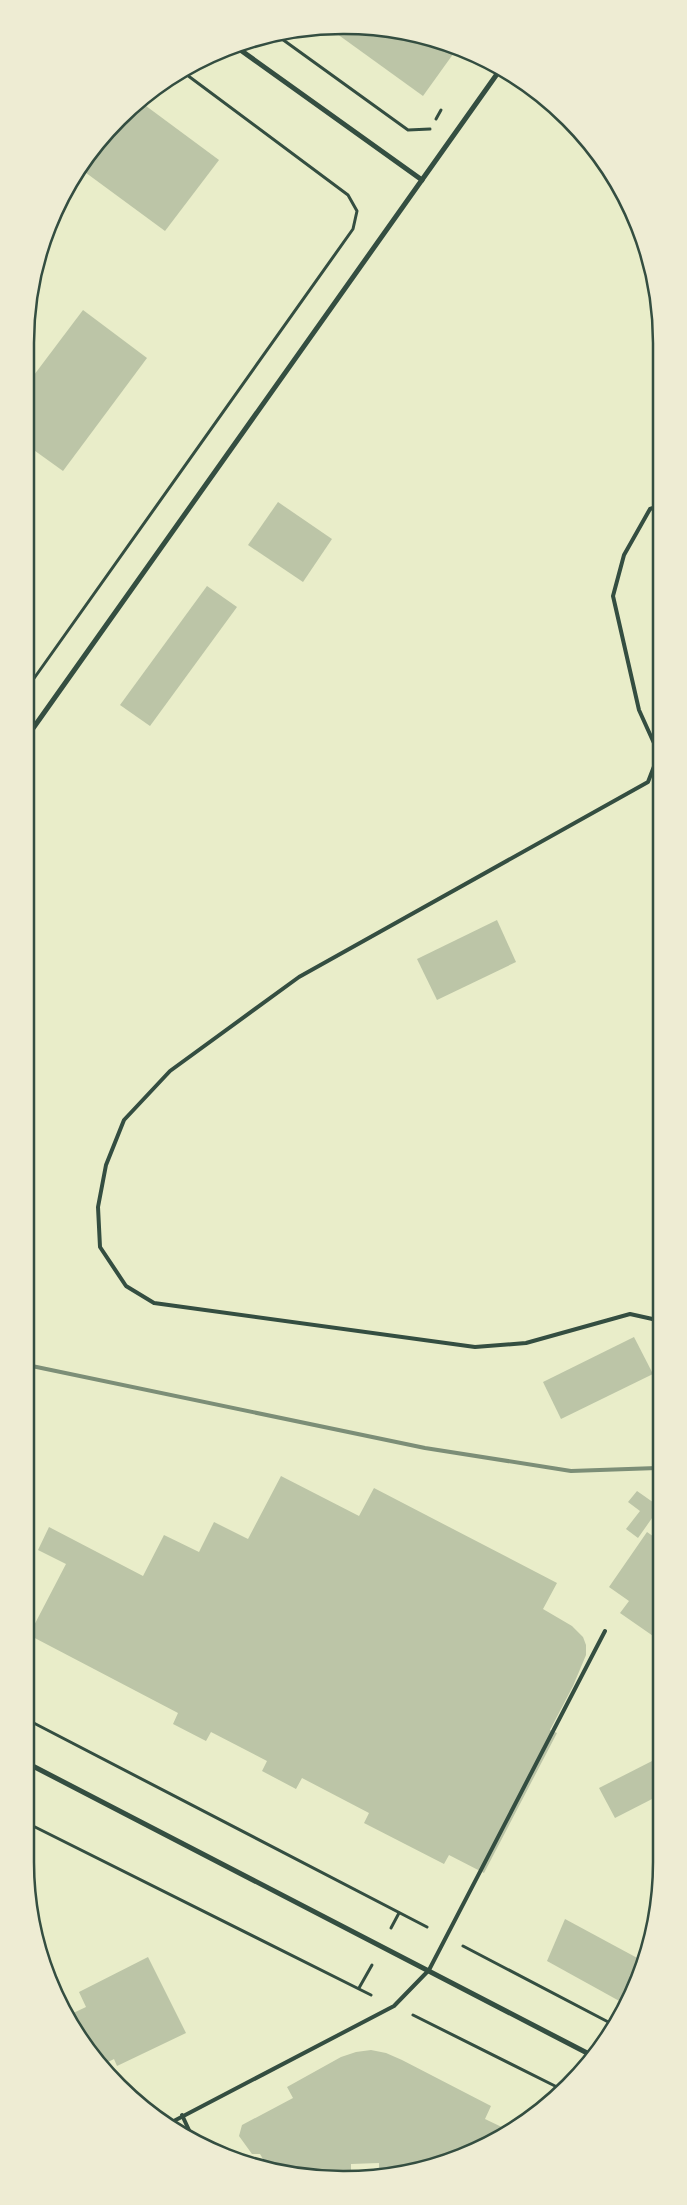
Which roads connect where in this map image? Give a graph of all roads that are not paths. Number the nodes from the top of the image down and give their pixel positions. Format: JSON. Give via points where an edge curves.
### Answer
{"nodes":[{"id":1,"x":243,"y":51,"type":"edge"},
{"id":2,"x":497,"y":74,"type":"edge"},
{"id":3,"x":422,"y":180,"type":"junction"},
{"id":4,"x":653,"y":508,"type":"edge"},
{"id":5,"x":34,"y":727,"type":"edge"},
{"id":6,"x":653,"y":741,"type":"edge"},
{"id":7,"x":653,"y":769,"type":"edge"},
{"id":8,"x":653,"y":1319,"type":"edge"},
{"id":9,"x":605,"y":1631,"type":"dead end"},
{"id":10,"x":34,"y":1767,"type":"edge"},
{"id":11,"x":429,"y":1970,"type":"junction"},
{"id":12,"x":586,"y":2053,"type":"edge"},
{"id":13,"x":182,"y":2116,"type":"junction"},
{"id":14,"x":173,"y":2120,"type":"edge"},
{"id":15,"x":189,"y":2130,"type":"edge"}],
"edges":[{"from":1,"to":3,"type":"street"},
{"from":2,"to":3,"type":"street"},
{"from":3,"to":5,"type":"street"},
{"from":4,"to":6,"type":"lane","via":[[624,555],[613,596],[639,710]]},
{"from":7,"to":8,"type":"lane","via":[[648,782],[299,977],[170,1071],[124,1120],[106,1165],[98,1207],[100,1247],[126,1286],[154,1302],[475,1347],[526,1343],[630,1314]]},
{"from":9,"to":11,"type":"lane"},
{"from":10,"to":11,"type":"street"},
{"from":11,"to":12,"type":"street"},
{"from":11,"to":13,"type":"lane","via":[[394,2006]]},
{"from":13,"to":14,"type":"lane"},
{"from":13,"to":15,"type":"lane"}]}
